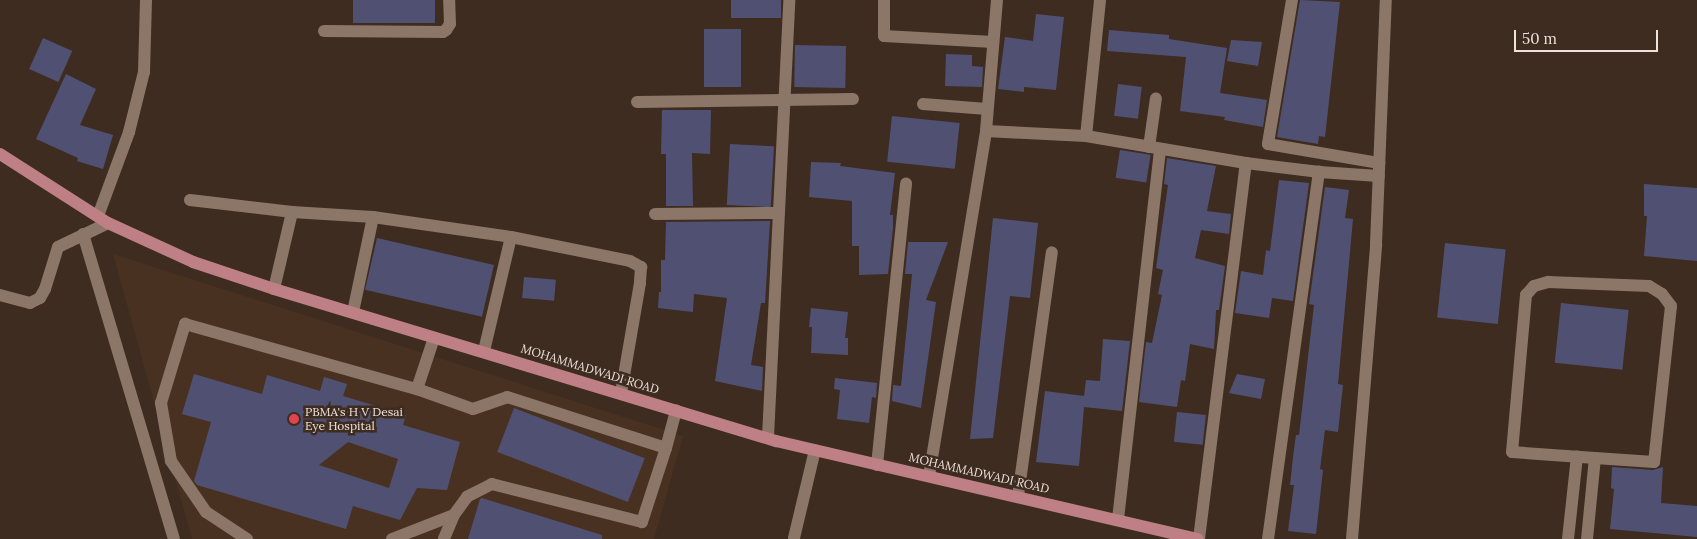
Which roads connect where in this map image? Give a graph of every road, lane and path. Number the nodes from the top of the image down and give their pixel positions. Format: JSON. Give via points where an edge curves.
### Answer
{"nodes":[{"id":1,"x":146,"y":0,"type":"edge"},
{"id":2,"x":449,"y":0,"type":"edge"},
{"id":3,"x":789,"y":0,"type":"edge"},
{"id":4,"x":884,"y":0,"type":"edge"},
{"id":5,"x":997,"y":0,"type":"edge"},
{"id":6,"x":1100,"y":0,"type":"edge"},
{"id":7,"x":1292,"y":0,"type":"edge"},
{"id":8,"x":1386,"y":0,"type":"edge"},
{"id":9,"x":324,"y":31,"type":"dead end"},
{"id":10,"x":994,"y":42,"type":"junction"},
{"id":11,"x":1156,"y":98,"type":"dead end"},
{"id":12,"x":853,"y":99,"type":"dead end"},
{"id":13,"x":784,"y":100,"type":"junction"},
{"id":14,"x":637,"y":102,"type":"dead end"},
{"id":15,"x":923,"y":104,"type":"dead end"},
{"id":16,"x":987,"y":109,"type":"junction"},
{"id":17,"x":986,"y":131,"type":"junction"},
{"id":18,"x":1086,"y":136,"type":"junction"},
{"id":19,"x":1154,"y":148,"type":"junction"},
{"id":20,"x":0,"y":154,"type":"edge"},
{"id":21,"x":1246,"y":163,"type":"junction"},
{"id":22,"x":1379,"y":163,"type":"junction"},
{"id":23,"x":1318,"y":172,"type":"junction"},
{"id":24,"x":1379,"y":176,"type":"junction"},
{"id":25,"x":906,"y":183,"type":"dead end"},
{"id":26,"x":190,"y":200,"type":"dead end"},
{"id":27,"x":292,"y":212,"type":"junction"},
{"id":28,"x":779,"y":213,"type":"junction"},
{"id":29,"x":655,"y":214,"type":"dead end"},
{"id":30,"x":373,"y":217,"type":"junction"},
{"id":31,"x":103,"y":220,"type":"junction"},
{"id":32,"x":83,"y":234,"type":"junction"},
{"id":33,"x":512,"y":237,"type":"junction"},
{"id":34,"x":1052,"y":252,"type":"dead end"},
{"id":35,"x":274,"y":289,"type":"junction"},
{"id":36,"x":0,"y":295,"type":"edge"},
{"id":37,"x":353,"y":312,"type":"junction"},
{"id":38,"x":434,"y":338,"type":"junction"},
{"id":39,"x":484,"y":351,"type":"junction"},
{"id":40,"x":417,"y":389,"type":"junction"},
{"id":41,"x":621,"y":392,"type":"junction"},
{"id":42,"x":676,"y":410,"type":"junction"},
{"id":43,"x":768,"y":438,"type":"junction"},
{"id":44,"x":666,"y":448,"type":"junction"},
{"id":45,"x":815,"y":450,"type":"junction"},
{"id":46,"x":1577,"y":456,"type":"junction"},
{"id":47,"x":1595,"y":458,"type":"junction"},
{"id":48,"x":877,"y":465,"type":"junction"},
{"id":49,"x":929,"y":476,"type":"junction"},
{"id":50,"x":1018,"y":496,"type":"junction"},
{"id":51,"x":454,"y":516,"type":"junction"},
{"id":52,"x":1118,"y":519,"type":"junction"},
{"id":53,"x":794,"y":538,"type":"dead end"},
{"id":54,"x":174,"y":539,"type":"edge"},
{"id":55,"x":247,"y":539,"type":"edge"},
{"id":56,"x":392,"y":539,"type":"edge"},
{"id":57,"x":444,"y":539,"type":"edge"},
{"id":58,"x":1198,"y":539,"type":"edge"},
{"id":59,"x":1268,"y":539,"type":"edge"},
{"id":60,"x":1352,"y":539,"type":"edge"},
{"id":61,"x":1568,"y":539,"type":"edge"},
{"id":62,"x":1587,"y":539,"type":"edge"}],
"edges":[{"from":1,"to":31,"type":"street","via":[[144,72]]},
{"from":2,"to":9,"type":"street","via":[[450,24],[443,32]]},
{"from":3,"to":13,"type":"street"},
{"from":4,"to":10,"type":"street","via":[[884,36]]},
{"from":5,"to":10,"type":"street"},
{"from":6,"to":18,"type":"street"},
{"from":7,"to":22,"type":"street","via":[[1268,144]]},
{"from":8,"to":22,"type":"street"},
{"from":10,"to":16,"type":"street"},
{"from":11,"to":19,"type":"street"},
{"from":12,"to":13,"type":"street"},
{"from":13,"to":14,"type":"street"},
{"from":13,"to":28,"type":"street"},
{"from":15,"to":16,"type":"street"},
{"from":16,"to":17,"type":"street"},
{"from":17,"to":18,"type":"street"},
{"from":17,"to":49,"type":"street"},
{"from":18,"to":19,"type":"street"},
{"from":19,"to":21,"type":"street"},
{"from":19,"to":52,"type":"street"},
{"from":20,"to":31,"type":"main road","name":"MOHAMMADWADI ROAD"},
{"from":21,"to":23,"type":"street"},
{"from":21,"to":58,"type":"street"},
{"from":22,"to":24,"type":"street"},
{"from":23,"to":24,"type":"street"},
{"from":23,"to":59,"type":"street"},
{"from":24,"to":60,"type":"street"},
{"from":25,"to":48,"type":"street"},
{"from":26,"to":27,"type":"street"},
{"from":27,"to":30,"type":"street"},
{"from":27,"to":35,"type":"street"},
{"from":28,"to":29,"type":"street"},
{"from":28,"to":43,"type":"street"},
{"from":30,"to":33,"type":"street"},
{"from":30,"to":37,"type":"street"},
{"from":31,"to":32,"type":"street"},
{"from":31,"to":35,"type":"main road","name":"MOHAMMADWADI ROAD","via":[[193,262]]},
{"from":32,"to":36,"type":"street","via":[[58,247],[46,289],[40,298],[30,303]]},
{"from":32,"to":54,"type":"street"},
{"from":33,"to":39,"type":"street"},
{"from":33,"to":41,"type":"street","via":[[630,261],[641,267]]},
{"from":34,"to":50,"type":"street"},
{"from":35,"to":37,"type":"main road","name":"MOHAMMADWADI ROAD"},
{"from":37,"to":38,"type":"main road","name":"MOHAMMADWADI ROAD"},
{"from":38,"to":39,"type":"main road","name":"MOHAMMADWADI ROAD"},
{"from":38,"to":40,"type":"street"},
{"from":39,"to":41,"type":"main road","name":"MOHAMMADWADI ROAD"},
{"from":40,"to":44,"type":"street","via":[[473,408],[507,397]]},
{"from":40,"to":55,"type":"street","via":[[185,324],[161,403],[171,461],[206,512]]},
{"from":41,"to":42,"type":"main road","name":"MOHAMMADWADI ROAD"},
{"from":42,"to":43,"type":"main road","name":"MOHAMMADWADI ROAD"},
{"from":42,"to":44,"type":"street"},
{"from":43,"to":45,"type":"main road","name":"MOHAMMADWADI ROAD"},
{"from":44,"to":51,"type":"street","via":[[642,522],[492,484],[467,497]]},
{"from":45,"to":48,"type":"main road","name":"MOHAMMADWADI ROAD"},
{"from":45,"to":53,"type":"street"},
{"from":46,"to":47,"type":"street"},
{"from":46,"to":47,"type":"street","via":[[1512,452],[1526,295],[1534,286],[1548,282],[1649,286],[1662,294],[1670,306],[1654,462]]},
{"from":46,"to":61,"type":"street"},
{"from":47,"to":62,"type":"street"},
{"from":48,"to":49,"type":"main road","name":"MOHAMMADWADI ROAD"},
{"from":49,"to":50,"type":"main road","name":"MOHAMMADWADI ROAD"},
{"from":50,"to":52,"type":"main road","name":"MOHAMMADWADI ROAD"},
{"from":51,"to":56,"type":"street"},
{"from":51,"to":57,"type":"street"},
{"from":52,"to":58,"type":"main road","name":"MOHAMMADWADI ROAD"}]}
